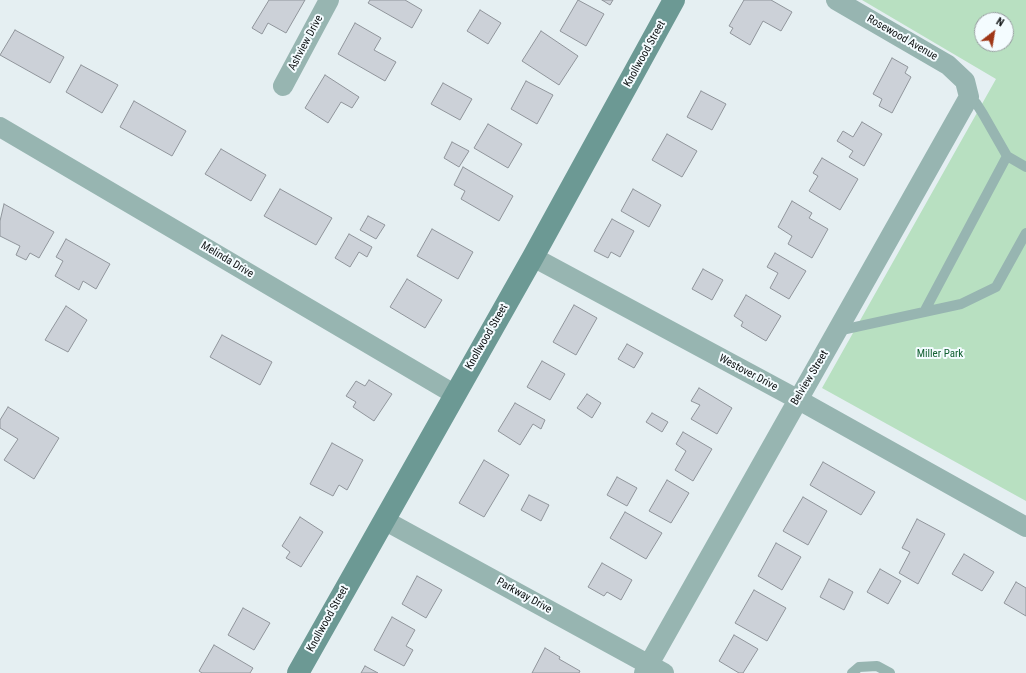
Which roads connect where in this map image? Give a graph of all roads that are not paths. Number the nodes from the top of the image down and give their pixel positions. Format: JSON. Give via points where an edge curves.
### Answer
{"nodes":[{"id":1,"x":329,"y":0,"type":"edge"},
{"id":2,"x":674,"y":0,"type":"edge"},
{"id":3,"x":836,"y":0,"type":"edge"},
{"id":4,"x":283,"y":86,"type":"dead end"},
{"id":5,"x":967,"y":89,"type":"junction"},
{"id":6,"x":0,"y":127,"type":"edge"},
{"id":7,"x":1006,"y":156,"type":"junction"},
{"id":8,"x":1026,"y":167,"type":"edge"},
{"id":9,"x":1026,"y":233,"type":"edge"},
{"id":10,"x":533,"y":257,"type":"junction"},
{"id":11,"x":924,"y":312,"type":"junction"},
{"id":12,"x":837,"y":331,"type":"junction"},
{"id":13,"x":454,"y":394,"type":"junction"},
{"id":14,"x":797,"y":400,"type":"junction"},
{"id":15,"x":384,"y":520,"type":"junction"},
{"id":16,"x":1026,"y":527,"type":"edge"},
{"id":17,"x":652,"y":670,"type":"edge"},
{"id":18,"x":298,"y":673,"type":"edge"},
{"id":19,"x":852,"y":673,"type":"edge"},
{"id":20,"x":890,"y":673,"type":"edge"}],
"edges":[{"from":1,"to":4,"type":"street","name":"Ashview Drive"},
{"from":2,"to":10,"type":"main road","name":"Knollwood Street"},
{"from":3,"to":5,"type":"street","name":"Rosewood Avenue","via":[[948,65]]},
{"from":5,"to":7,"type":"lane"},
{"from":5,"to":12,"type":"street","name":"Belview Street"},
{"from":6,"to":13,"type":"street","name":"Melinda Drive"},
{"from":7,"to":8,"type":"lane"},
{"from":7,"to":11,"type":"lane"},
{"from":9,"to":11,"type":"lane","via":[[996,287],[961,304]]},
{"from":10,"to":13,"type":"main road","name":"Knollwood Street"},
{"from":10,"to":14,"type":"street","name":"Westover Drive"},
{"from":11,"to":12,"type":"lane"},
{"from":12,"to":14,"type":"street","name":"Belview Street"},
{"from":13,"to":15,"type":"main road","name":"Knollwood Street"},
{"from":14,"to":16,"type":"street","name":"Westover Drive"},
{"from":14,"to":17,"type":"street","name":"Belview Street"},
{"from":15,"to":17,"type":"street","name":"Parkway Drive"},
{"from":15,"to":18,"type":"main road","name":"Knollwood Street"},
{"from":19,"to":20,"type":"lane","via":[[859,667],[877,666]]}]}
